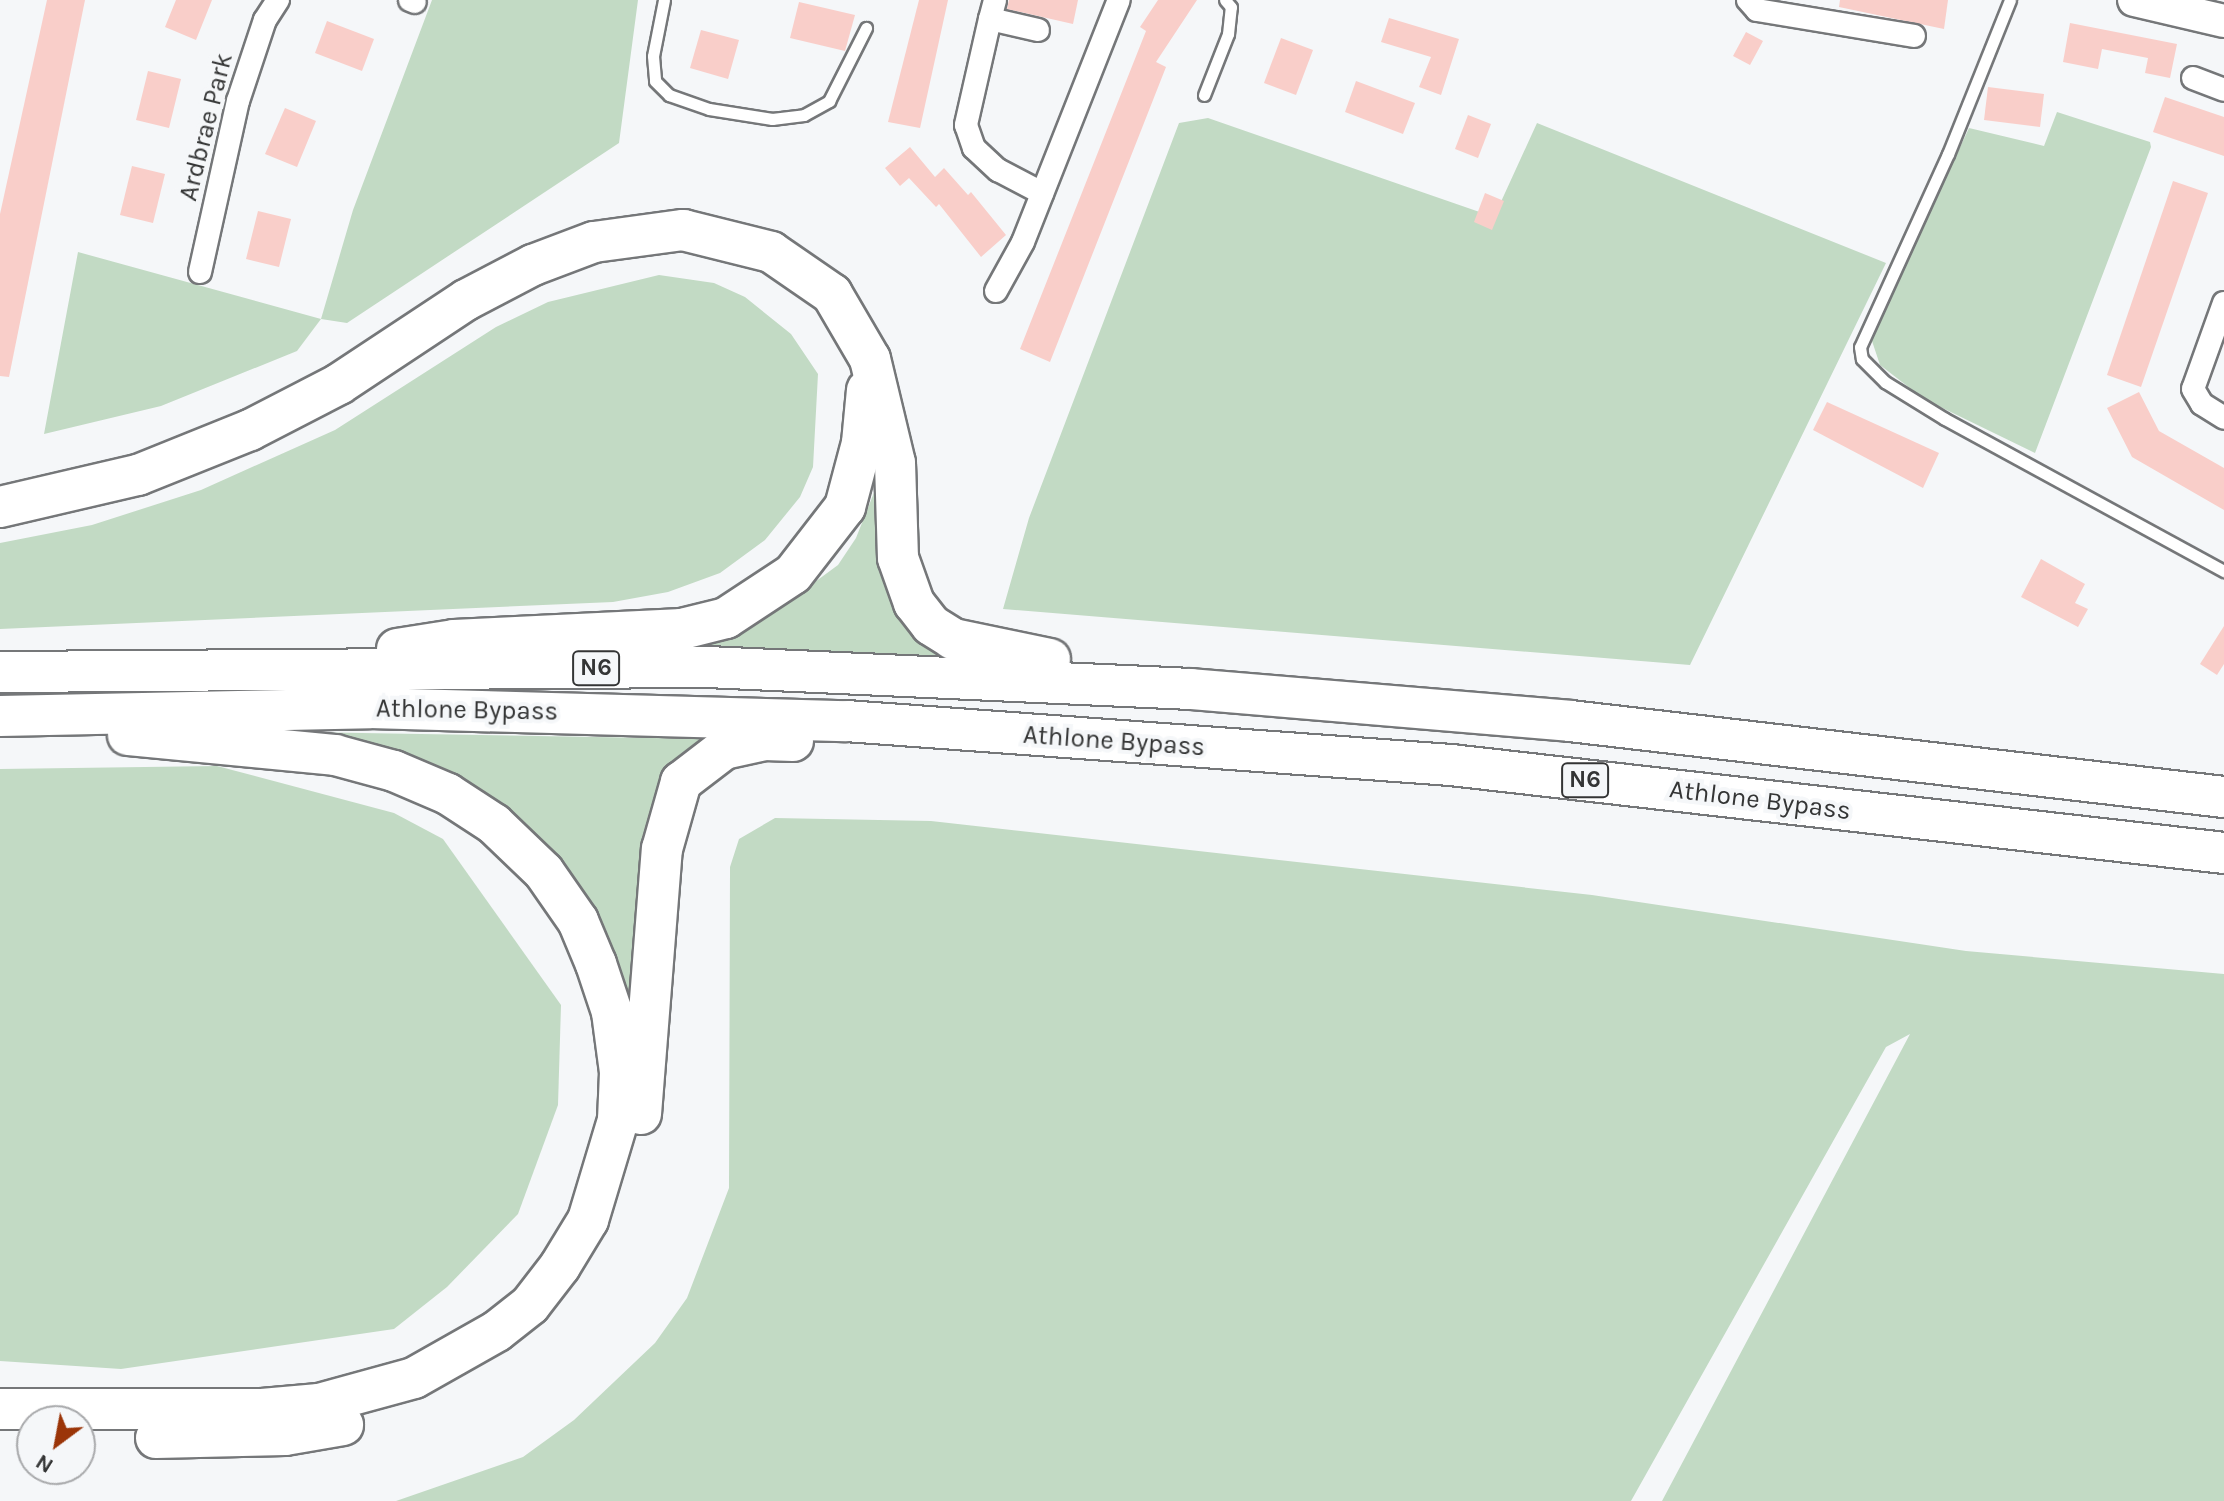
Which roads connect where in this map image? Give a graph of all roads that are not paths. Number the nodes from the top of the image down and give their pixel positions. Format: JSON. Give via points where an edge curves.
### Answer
{"nodes":[{"id":1,"x":278,"y":0,"type":"edge"},
{"id":2,"x":664,"y":0,"type":"edge"},
{"id":3,"x":1119,"y":0,"type":"edge"},
{"id":4,"x":1225,"y":0,"type":"edge"},
{"id":5,"x":1748,"y":0,"type":"edge"},
{"id":6,"x":2010,"y":0,"type":"edge"},
{"id":7,"x":2134,"y":0,"type":"edge"},
{"id":8,"x":992,"y":10,"type":"edge"},
{"id":9,"x":2224,"y":21,"type":"edge"},
{"id":10,"x":866,"y":28,"type":"dead end"},
{"id":11,"x":1038,"y":30,"type":"dead end"},
{"id":12,"x":1914,"y":36,"type":"dead end"},
{"id":13,"x":2193,"y":78,"type":"dead end"},
{"id":14,"x":2224,"y":90,"type":"edge"},
{"id":15,"x":1204,"y":95,"type":"dead end"},
{"id":16,"x":1042,"y":193,"type":"junction"},
{"id":17,"x":200,"y":272,"type":"dead end"},
{"id":18,"x":996,"y":291,"type":"dead end"},
{"id":19,"x":2223,"y":311,"type":"edge"},
{"id":20,"x":870,"y":359,"type":"junction"},
{"id":21,"x":2224,"y":418,"type":"edge"},
{"id":22,"x":0,"y":507,"type":"edge"},
{"id":23,"x":2224,"y":571,"type":"edge"},
{"id":24,"x":266,"y":670,"type":"junction"},
{"id":25,"x":0,"y":672,"type":"edge"},
{"id":26,"x":1191,"y":689,"type":"junction"},
{"id":27,"x":0,"y":716,"type":"edge"},
{"id":28,"x":0,"y":723,"type":"edge"},
{"id":29,"x":944,"y":729,"type":"junction"},
{"id":30,"x":2224,"y":797,"type":"edge"},
{"id":31,"x":2224,"y":853,"type":"edge"},
{"id":32,"x":0,"y":1409,"type":"edge"},
{"id":33,"x":96,"y":1437,"type":"edge"}],
"edges":[{"from":1,"to":17,"type":"street","name":"Ardbrae Park","via":[[265,20],[238,101]]},
{"from":2,"to":10,"type":"lane","via":[[653,56],[655,81],[669,95],[709,109],[772,119],[804,115],[829,101]]},
{"from":3,"to":16,"type":"street"},
{"from":4,"to":15,"type":"lane","via":[[1231,7],[1228,34]]},
{"from":5,"to":12,"type":"street","via":[[1757,10]]},
{"from":6,"to":23,"type":"lane","via":[[1860,347],[1862,359],[1885,382],[1945,419]]},
{"from":7,"to":9,"type":"main road"},
{"from":8,"to":11,"type":"street"},
{"from":8,"to":16,"type":"street","via":[[966,107],[968,137],[1009,179]]},
{"from":13,"to":14,"type":"street"},
{"from":16,"to":18,"type":"street"},
{"from":19,"to":21,"type":"street","via":[[2193,389],[2202,404]]},
{"from":20,"to":22,"type":"highway","via":[[832,294],[771,252],[683,230],[644,232],[594,242],[533,265],[466,300],[339,384],[250,430],[138,475]]},
{"from":20,"to":24,"type":"highway","via":[[862,443],[845,507],[793,574],[726,618],[682,629],[454,640]]},
{"from":20,"to":26,"type":"highway","via":[[895,463],[898,558],[914,603],[931,625],[953,639],[995,651]]},
{"from":24,"to":25,"type":"highway","name":"Athlone Bypass","number":"N6"},
{"from":24,"to":26,"type":"highway","name":"Athlone Bypass","number":"N6","via":[[707,667]]},
{"from":26,"to":30,"type":"highway","name":"Athlone Bypass","number":"N6","via":[[1570,721]]},
{"from":27,"to":29,"type":"highway","name":"Athlone Bypass","number":"N6","via":[[370,708],[846,721]]},
{"from":28,"to":32,"type":"highway","via":[[335,755],[394,771],[448,794],[494,824],[544,872],[578,921],[612,1012],[620,1072],[618,1120],[588,1220],[530,1305],[457,1357],[414,1378],[319,1404],[195,1412]]},
{"from":29,"to":31,"type":"highway","name":"Athlone Bypass","number":"N6","via":[[1451,765]]},
{"from":29,"to":33,"type":"highway","via":[[863,742],[765,740],[724,749],[681,782],[662,849],[644,1089],[627,1189],[598,1256],[560,1307],[513,1350],[425,1401],[355,1422],[224,1440]]}]}
